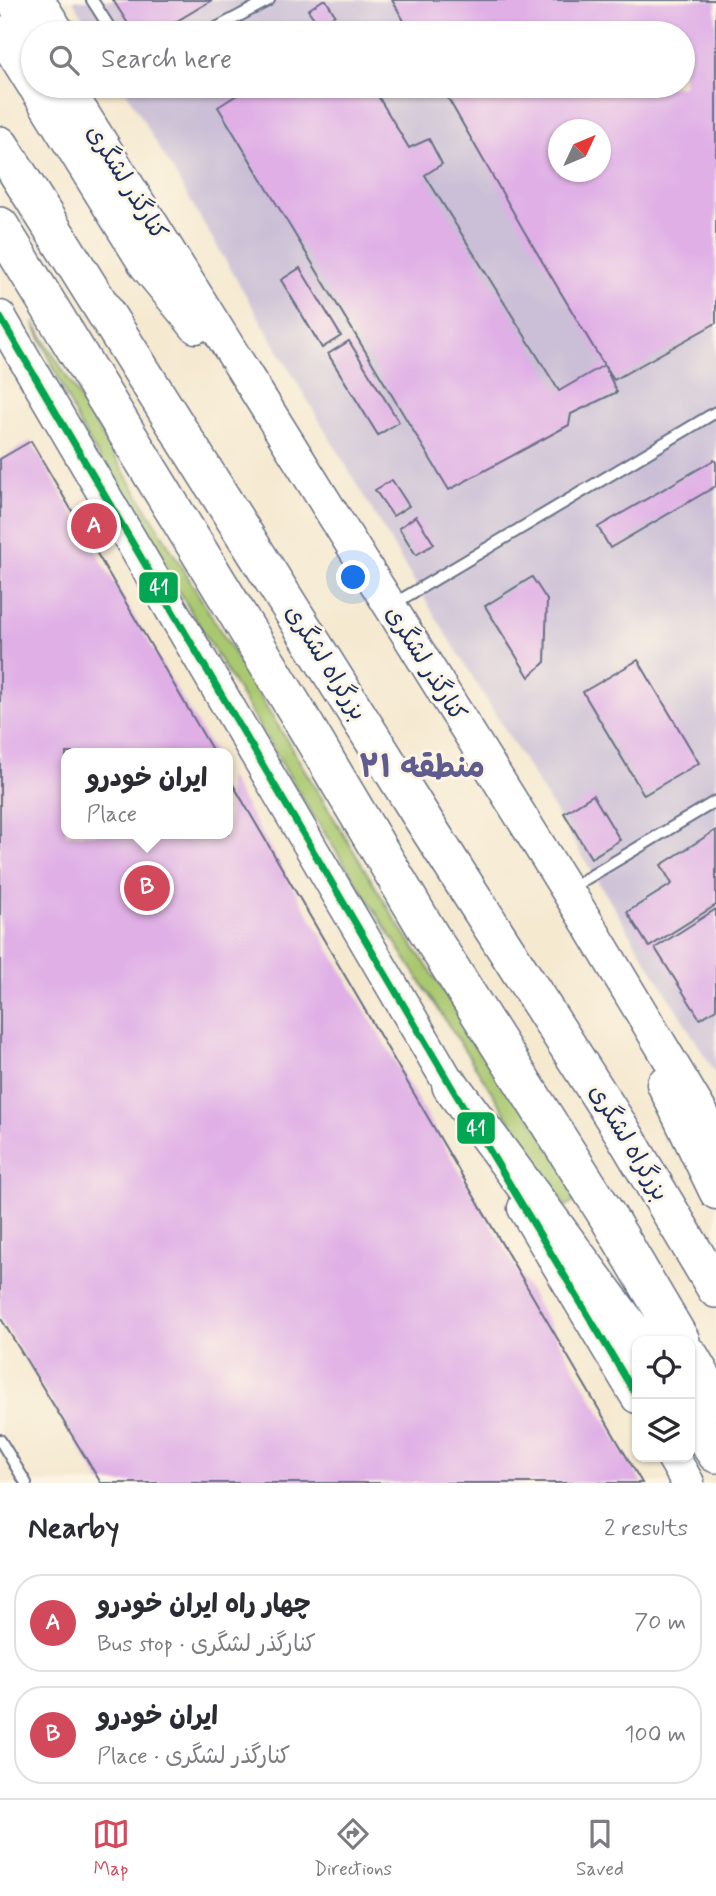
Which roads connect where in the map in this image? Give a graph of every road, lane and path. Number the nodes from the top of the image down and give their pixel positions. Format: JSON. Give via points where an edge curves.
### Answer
{"nodes":[{"id":1,"x":12,"y":0,"type":"edge"},
{"id":2,"x":38,"y":0,"type":"edge"},
{"id":3,"x":92,"y":0,"type":"edge"},
{"id":4,"x":269,"y":0,"type":"edge"},
{"id":5,"x":25,"y":21,"type":"edge"},
{"id":6,"x":51,"y":21,"type":"edge"},
{"id":7,"x":105,"y":21,"type":"edge"},
{"id":8,"x":230,"y":21,"type":"edge"},
{"id":9,"x":0,"y":32,"type":"edge"},
{"id":10,"x":21,"y":66,"type":"edge"},
{"id":11,"x":41,"y":98,"type":"edge"},
{"id":12,"x":73,"y":98,"type":"edge"},
{"id":13,"x":98,"y":98,"type":"edge"},
{"id":14,"x":0,"y":145,"type":"edge"},
{"id":15,"x":0,"y":226,"type":"edge"},
{"id":16,"x":0,"y":317,"type":"edge"},
{"id":17,"x":716,"y":412,"type":"edge"},
{"id":18,"x":277,"y":425,"type":"junction"},
{"id":19,"x":390,"y":607,"type":"junction"},
{"id":20,"x":716,"y":801,"type":"edge"},
{"id":21,"x":567,"y":890,"type":"junction"},
{"id":22,"x":590,"y":928,"type":"junction"},
{"id":23,"x":451,"y":1086,"type":"junction"},
{"id":24,"x":716,"y":1137,"type":"edge"},
{"id":25,"x":716,"y":1193,"type":"edge"},
{"id":26,"x":716,"y":1289,"type":"edge"},
{"id":27,"x":636,"y":1336,"type":"edge"},
{"id":28,"x":678,"y":1336,"type":"edge"},
{"id":29,"x":695,"y":1365,"type":"edge"},
{"id":30,"x":632,"y":1390,"type":"edge"},
{"id":31,"x":716,"y":1401,"type":"edge"},
{"id":32,"x":695,"y":1422,"type":"edge"},
{"id":33,"x":0,"y":1440,"type":"edge"},
{"id":34,"x":716,"y":1454,"type":"edge"},
{"id":35,"x":676,"y":1462,"type":"edge"},
{"id":36,"x":26,"y":1483,"type":"edge"},
{"id":37,"x":688,"y":1483,"type":"edge"}],
"edges":[{"from":1,"to":5,"type":"main road"},
{"from":2,"to":6,"type":"main road"},
{"from":3,"to":7,"type":"lane"},
{"from":4,"to":8,"type":"lane"},
{"from":9,"to":10,"type":"main road"},
{"from":11,"to":18,"type":"main road","via":[[146,266]]},
{"from":12,"to":18,"type":"main road","name":"کنارگذر لشگری"},
{"from":13,"to":18,"type":"main road","via":[[187,241]]},
{"from":14,"to":26,"type":"highway","name":"بزرگراه لشگری","via":[[622,1131]]},
{"from":15,"to":28,"type":"highway","name":"بزرگراه لشگری"},
{"from":16,"to":23,"type":"main road"},
{"from":17,"to":19,"type":"lane"},
{"from":18,"to":19,"type":"main road","name":"کنارگذر لشگری"},
{"from":19,"to":21,"type":"main road","name":"کنارگذر لشگری"},
{"from":20,"to":21,"type":"lane"},
{"from":21,"to":22,"type":"main road","name":"کنارگذر لشگری"},
{"from":22,"to":24,"type":"main road","name":"کنارگذر لشگری"},
{"from":22,"to":25,"type":"main road"},
{"from":23,"to":27,"type":"highway"},
{"from":23,"to":30,"type":"main road"},
{"from":29,"to":31,"type":"highway"},
{"from":32,"to":34,"type":"highway"},
{"from":33,"to":36,"type":"lane"},
{"from":35,"to":37,"type":"main road"}]}
